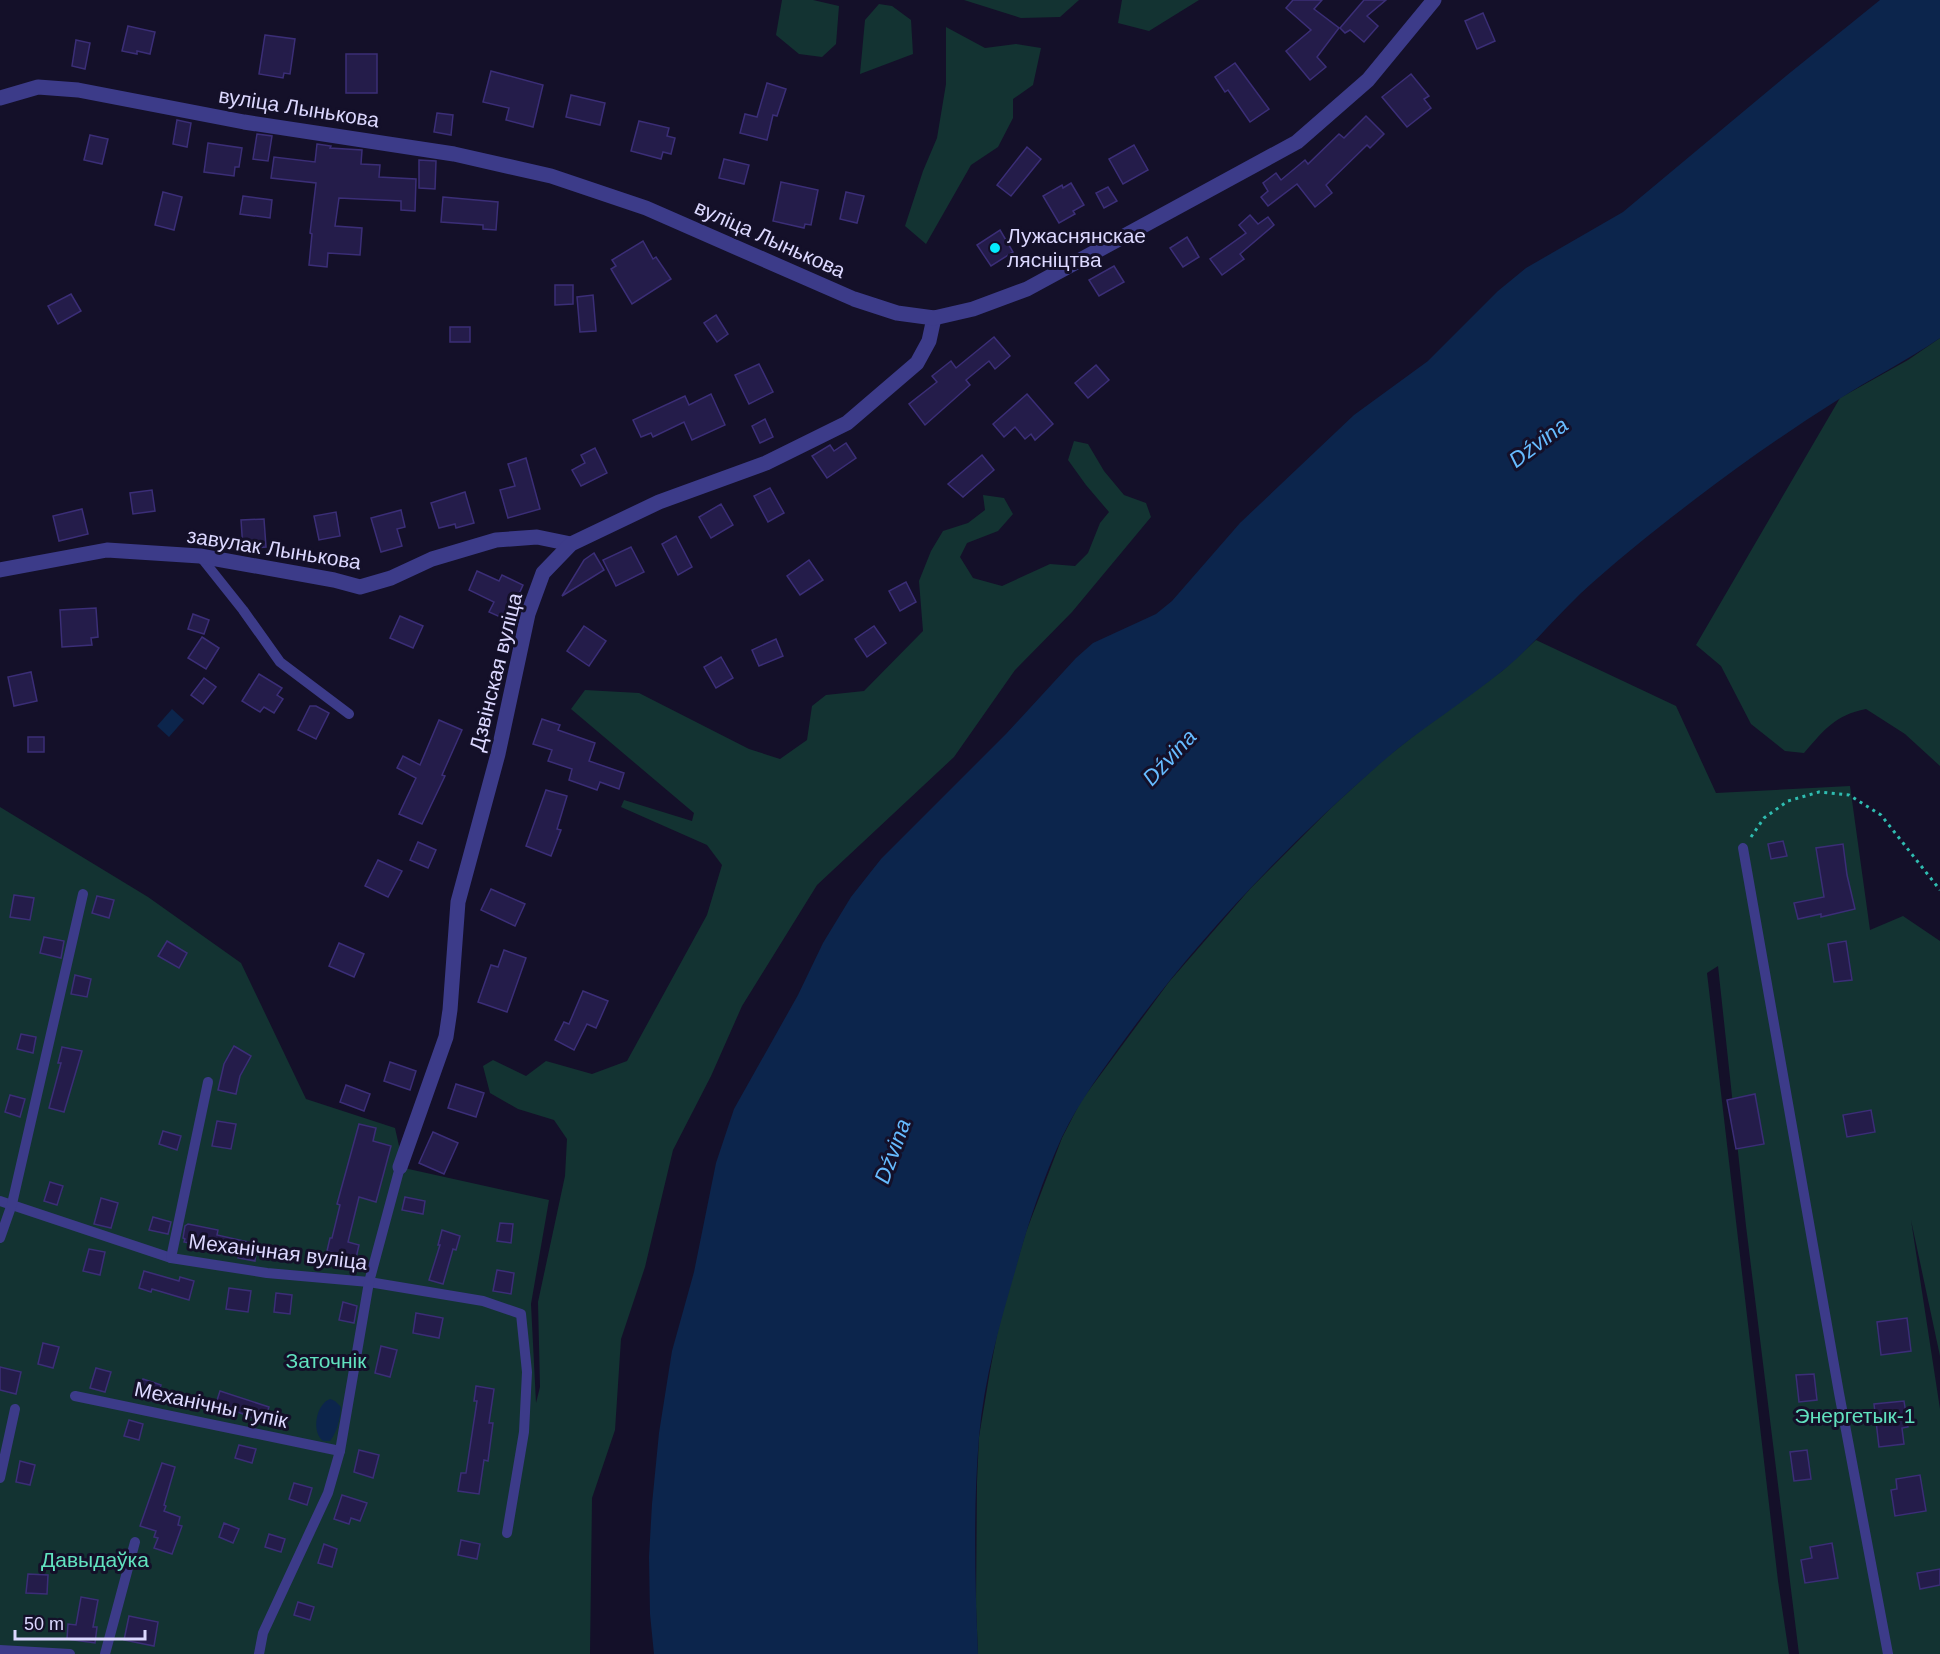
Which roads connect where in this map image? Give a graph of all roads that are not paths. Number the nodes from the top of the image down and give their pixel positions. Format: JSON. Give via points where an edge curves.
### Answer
{"nodes":[{"id":1,"x":1434,"y":0,"type":"edge"},
{"id":2,"x":0,"y":98,"type":"edge"},
{"id":3,"x":934,"y":318,"type":"junction"},
{"id":4,"x":571,"y":544,"type":"junction"},
{"id":5,"x":200,"y":556,"type":"junction"},
{"id":6,"x":0,"y":570,"type":"edge"},
{"id":7,"x":349,"y":714,"type":"dead end"},
{"id":8,"x":1743,"y":848,"type":"road end"},
{"id":9,"x":83,"y":894,"type":"dead end"},
{"id":10,"x":208,"y":1082,"type":"dead end"},
{"id":11,"x":400,"y":1167,"type":"joint"},
{"id":12,"x":0,"y":1201,"type":"edge"},
{"id":13,"x":12,"y":1204,"type":"junction"},
{"id":14,"x":0,"y":1238,"type":"edge"},
{"id":15,"x":171,"y":1258,"type":"junction"},
{"id":16,"x":369,"y":1282,"type":"junction"},
{"id":17,"x":75,"y":1396,"type":"dead end"},
{"id":18,"x":15,"y":1410,"type":"dead end"},
{"id":19,"x":340,"y":1451,"type":"junction"},
{"id":20,"x":0,"y":1478,"type":"edge"},
{"id":21,"x":507,"y":1533,"type":"dead end"},
{"id":22,"x":135,"y":1542,"type":"dead end"},
{"id":23,"x":0,"y":1650,"type":"edge"},
{"id":24,"x":70,"y":1654,"type":"edge"},
{"id":25,"x":105,"y":1654,"type":"edge"},
{"id":26,"x":259,"y":1654,"type":"edge"},
{"id":27,"x":1888,"y":1654,"type":"edge"}],
"edges":[{"from":1,"to":3,"type":"street","name":"вуліца Лынькова","via":[[1368,80],[1297,142],[1027,289],[973,309]]},
{"from":2,"to":3,"type":"street","name":"вуліца Лынькова","via":[[38,87],[78,90],[244,122],[454,154],[551,176],[646,208],[854,299],[897,313]]},
{"from":3,"to":4,"type":"street","name":"Дзвінская вуліца","via":[[929,341],[917,363],[847,423],[766,463],[659,502]]},
{"from":4,"to":5,"type":"street","name":"завулак Лынькова","via":[[537,537],[496,540],[360,587]]},
{"from":4,"to":11,"type":"street","name":"Дзвінская вуліца","via":[[543,573],[528,614],[498,754],[458,902],[446,1037]]},
{"from":5,"to":6,"type":"street","name":"завулак Лынькова","via":[[107,550]]},
{"from":5,"to":7,"type":"lane","via":[[280,662]]},
{"from":8,"to":27,"type":"lane"},
{"from":9,"to":13,"type":"lane"},
{"from":10,"to":15,"type":"lane"},
{"from":11,"to":16,"type":"lane"},
{"from":12,"to":13,"type":"lane","name":"Механічная вуліца"},
{"from":13,"to":14,"type":"lane"},
{"from":13,"to":15,"type":"lane","name":"Механічная вуліца"},
{"from":15,"to":16,"type":"lane","name":"Механічная вуліца","via":[[267,1273]]},
{"from":16,"to":19,"type":"lane"},
{"from":16,"to":21,"type":"lane","name":"Механічная вуліца","via":[[483,1301],[522,1314],[527,1372],[524,1432]]},
{"from":17,"to":19,"type":"lane","name":"Механічны тупік"},
{"from":18,"to":20,"type":"lane"},
{"from":19,"to":26,"type":"lane","via":[[328,1493],[263,1633]]},
{"from":22,"to":25,"type":"lane"},
{"from":23,"to":24,"type":"lane"}]}
